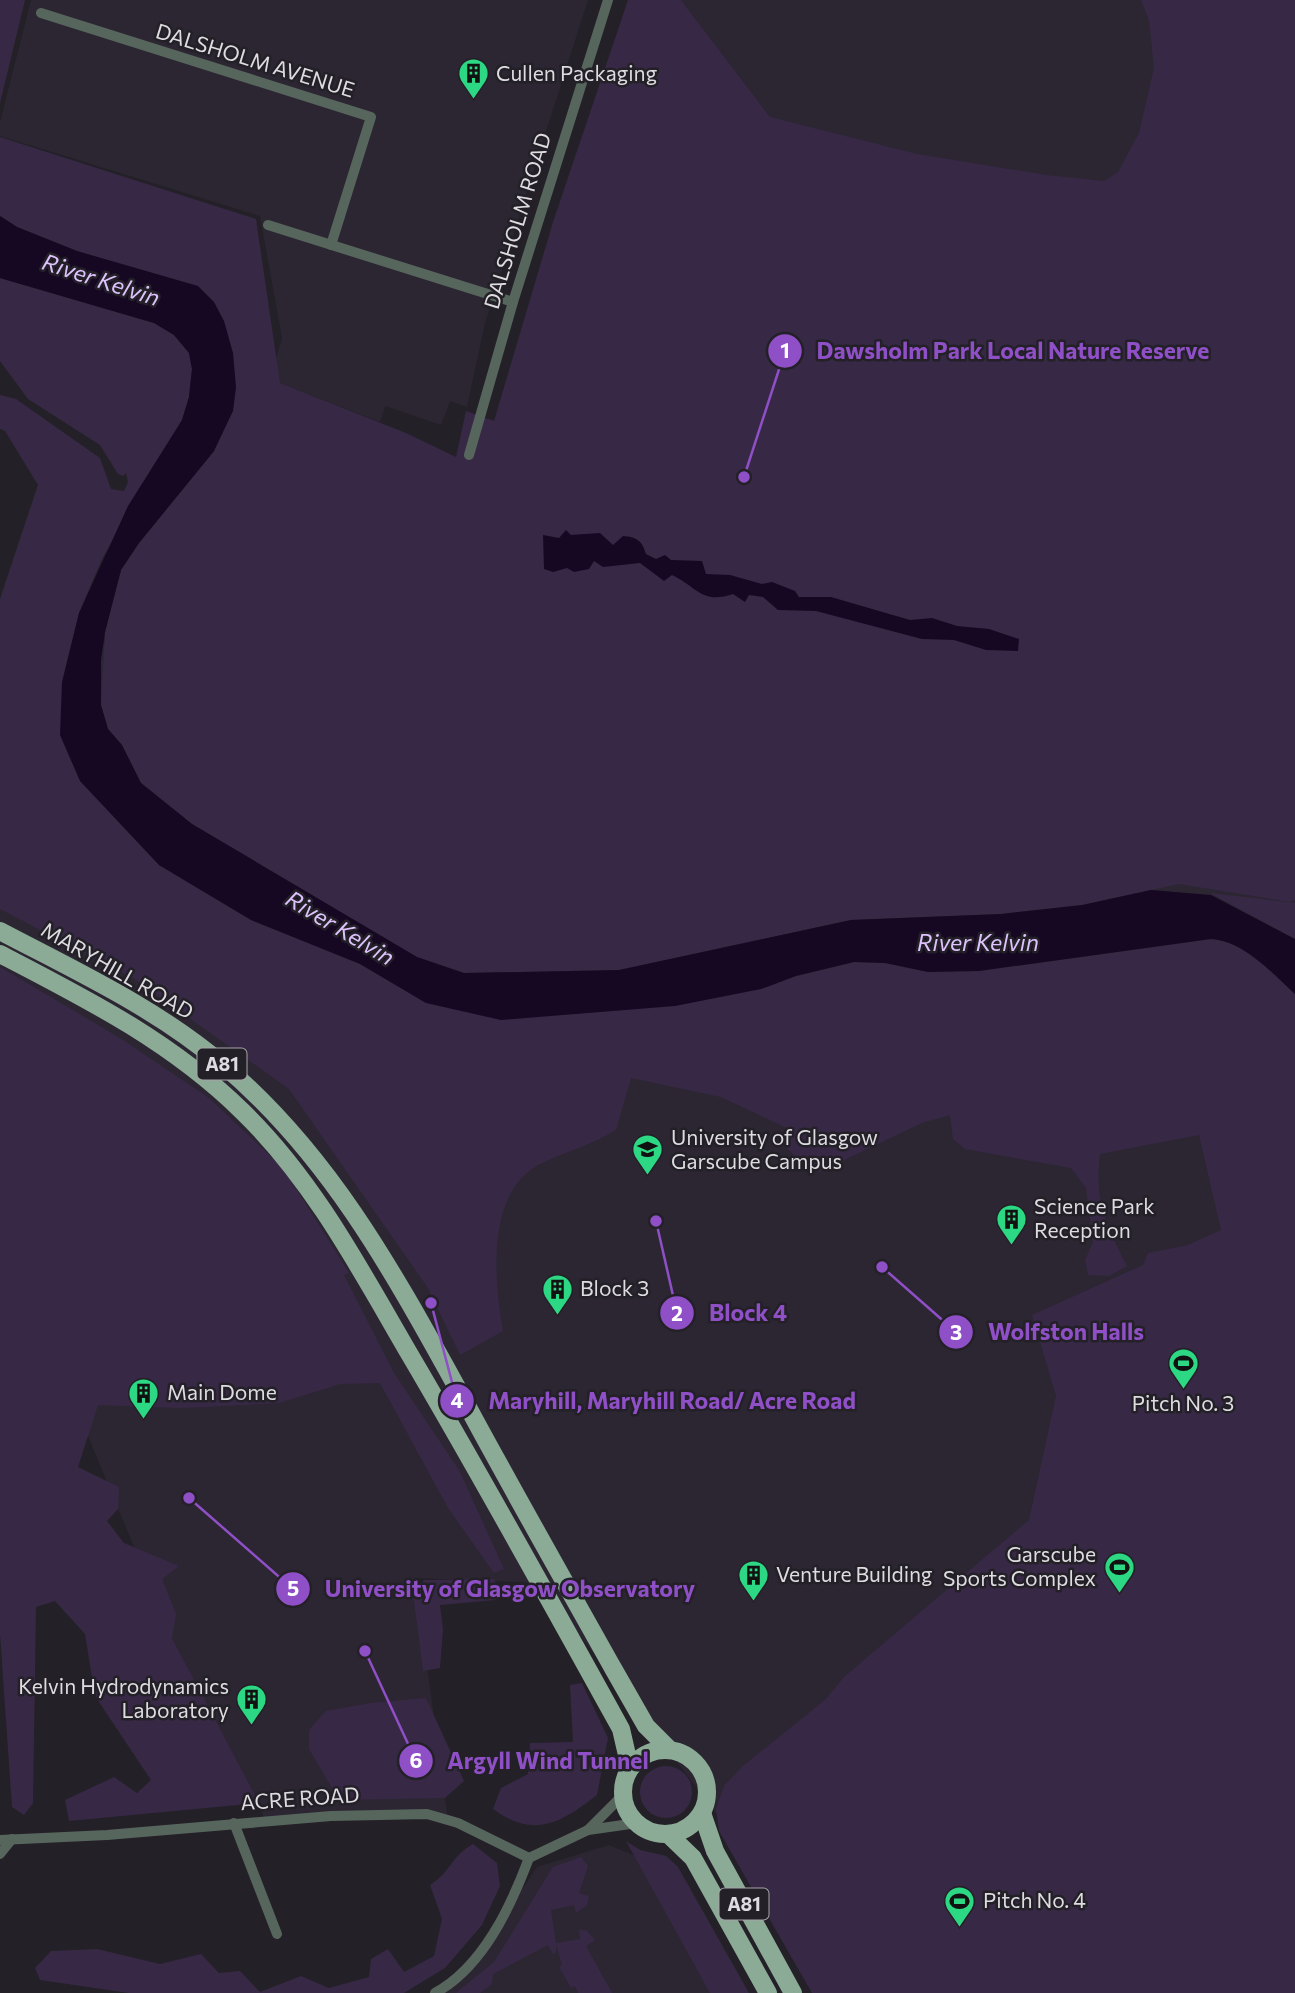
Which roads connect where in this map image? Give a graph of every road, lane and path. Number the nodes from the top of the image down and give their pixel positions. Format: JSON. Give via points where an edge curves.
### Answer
{"nodes":[{"id":1,"x":608,"y":0,"type":"edge"},
{"id":2,"x":41,"y":13,"type":"dead end"},
{"id":3,"x":268,"y":225,"type":"dead end"},
{"id":4,"x":331,"y":244,"type":"junction"},
{"id":5,"x":513,"y":302,"type":"junction"},
{"id":6,"x":470,"y":455,"type":"dead end"},
{"id":7,"x":0,"y":931,"type":"edge"},
{"id":8,"x":0,"y":954,"type":"edge"},
{"id":9,"x":669,"y":1749,"type":"junction"},
{"id":10,"x":630,"y":1768,"type":"junction"},
{"id":11,"x":623,"y":1796,"type":"junction"},
{"id":12,"x":702,"y":1812,"type":"junction"},
{"id":13,"x":233,"y":1823,"type":"junction"},
{"id":14,"x":637,"y":1823,"type":"junction"},
{"id":15,"x":588,"y":1830,"type":"junction"},
{"id":16,"x":668,"y":1834,"type":"junction"},
{"id":17,"x":12,"y":1839,"type":"junction"},
{"id":18,"x":0,"y":1840,"type":"edge"},
{"id":19,"x":0,"y":1854,"type":"edge"},
{"id":20,"x":529,"y":1858,"type":"junction"},
{"id":21,"x":277,"y":1934,"type":"dead end"},
{"id":22,"x":435,"y":1993,"type":"edge"},
{"id":23,"x":768,"y":1993,"type":"edge"},
{"id":24,"x":793,"y":1993,"type":"edge"}],
"edges":[{"from":1,"to":5,"type":"street","name":"DALSHOLM ROAD"},
{"from":2,"to":4,"type":"street","name":"DALSHOLM AVENUE","via":[[371,117]]},
{"from":3,"to":4,"type":"street"},
{"from":4,"to":5,"type":"street"},
{"from":5,"to":6,"type":"street","name":"DALSHOLM ROAD"},
{"from":7,"to":9,"type":"main road","name":"MARYHILL ROAD","number":"A81","via":[[110,989],[179,1032],[222,1064],[299,1138],[387,1262],[646,1726]]},
{"from":8,"to":10,"type":"main road","name":"MARYHILL ROAD","number":"A81","via":[[167,1048],[243,1112],[290,1164],[362,1272],[478,1472],[621,1729]]},
{"from":9,"to":10,"type":"main road","via":[[647,1754]]},
{"from":9,"to":12,"type":"main road","number":"A81","via":[[691,1758],[704,1774],[708,1794]]},
{"from":10,"to":11,"type":"main road","number":"A81"},
{"from":11,"to":14,"type":"main road"},
{"from":11,"to":15,"type":"street"},
{"from":12,"to":16,"type":"main road","via":[[682,1830]]},
{"from":12,"to":24,"type":"main road","number":"A81","via":[[715,1851]]},
{"from":13,"to":17,"type":"street","name":"ACRE ROAD"},
{"from":13,"to":20,"type":"street","name":"ACRE ROAD","via":[[427,1814],[458,1823]]},
{"from":13,"to":21,"type":"street"},
{"from":14,"to":15,"type":"street"},
{"from":14,"to":16,"type":"main road","number":"A81"},
{"from":15,"to":20,"type":"street"},
{"from":16,"to":23,"type":"main road","number":"A81","via":[[693,1858]]},
{"from":17,"to":18,"type":"street","name":"ACRE ROAD"},
{"from":17,"to":19,"type":"street"},
{"from":20,"to":22,"type":"street","via":[[510,1906],[471,1961]]}]}
